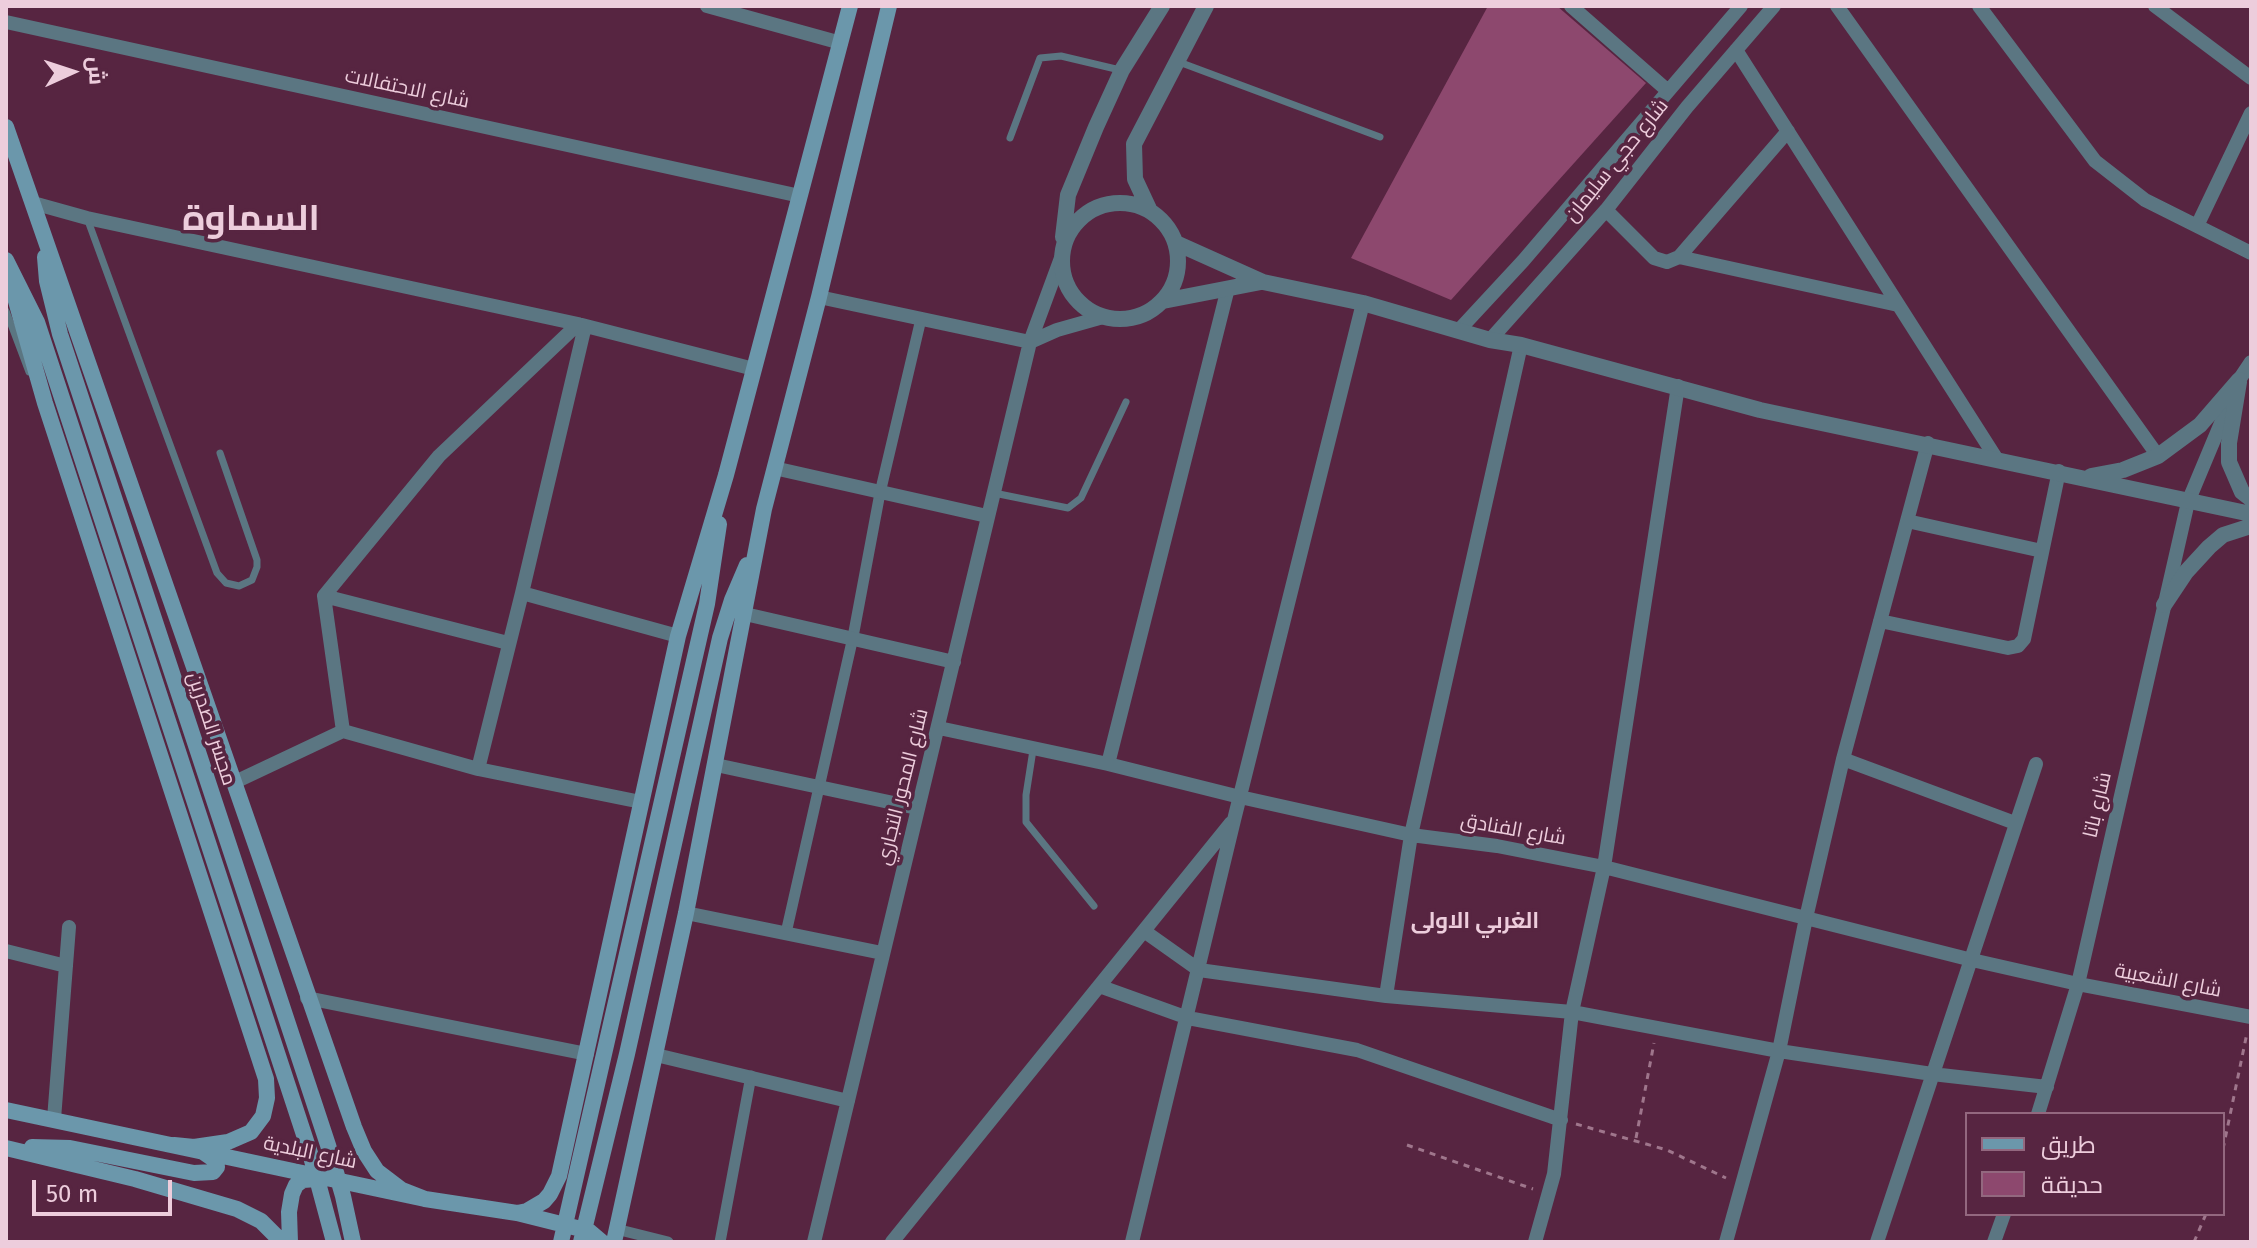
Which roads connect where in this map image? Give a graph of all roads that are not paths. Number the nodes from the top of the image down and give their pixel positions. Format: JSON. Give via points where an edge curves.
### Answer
{"nodes":[{"id":1,"x":707,"y":6,"type":"edge"},
{"id":2,"x":850,"y":6,"type":"edge"},
{"id":3,"x":889,"y":6,"type":"edge"},
{"id":4,"x":1162,"y":6,"type":"edge"},
{"id":5,"x":1206,"y":6,"type":"edge"},
{"id":6,"x":1571,"y":6,"type":"edge"},
{"id":7,"x":1741,"y":6,"type":"edge"},
{"id":8,"x":1774,"y":6,"type":"edge"},
{"id":9,"x":1837,"y":6,"type":"edge"},
{"id":10,"x":1979,"y":6,"type":"edge"},
{"id":11,"x":2155,"y":6,"type":"edge"},
{"id":12,"x":6,"y":22,"type":"edge"},
{"id":13,"x":841,"y":43,"type":"junction"},
{"id":14,"x":1736,"y":50,"type":"junction"},
{"id":15,"x":1177,"y":61,"type":"junction"},
{"id":16,"x":1122,"y":70,"type":"junction"},
{"id":17,"x":2251,"y":78,"type":"edge"},
{"id":18,"x":1668,"y":91,"type":"junction"},
{"id":19,"x":2251,"y":113,"type":"edge"},
{"id":20,"x":6,"y":127,"type":"edge"},
{"id":21,"x":1788,"y":131,"type":"junction"},
{"id":22,"x":1380,"y":137,"type":"dead end"},
{"id":23,"x":1010,"y":138,"type":"dead end"},
{"id":24,"x":800,"y":196,"type":"junction"},
{"id":25,"x":33,"y":203,"type":"junction"},
{"id":26,"x":1149,"y":209,"type":"junction"},
{"id":27,"x":1606,"y":210,"type":"junction"},
{"id":28,"x":87,"y":218,"type":"junction"},
{"id":29,"x":2197,"y":226,"type":"junction"},
{"id":30,"x":41,"y":227,"type":"junction"},
{"id":31,"x":1176,"y":243,"type":"junction"},
{"id":32,"x":1062,"y":249,"type":"junction"},
{"id":33,"x":2251,"y":253,"type":"edge"},
{"id":34,"x":1679,"y":257,"type":"junction"},
{"id":35,"x":6,"y":263,"type":"edge"},
{"id":36,"x":1263,"y":282,"type":"junction"},
{"id":37,"x":1228,"y":288,"type":"junction"},
{"id":38,"x":819,"y":297,"type":"junction"},
{"id":39,"x":1163,"y":301,"type":"junction"},
{"id":40,"x":1363,"y":303,"type":"junction"},
{"id":41,"x":1898,"y":305,"type":"junction"},
{"id":42,"x":6,"y":311,"type":"edge"},
{"id":43,"x":1103,"y":317,"type":"junction"},
{"id":44,"x":921,"y":319,"type":"junction"},
{"id":45,"x":581,"y":325,"type":"junction"},
{"id":46,"x":1459,"y":330,"type":"junction"},
{"id":47,"x":1490,"y":340,"type":"junction"},
{"id":48,"x":1030,"y":342,"type":"junction"},
{"id":49,"x":1521,"y":345,"type":"junction"},
{"id":50,"x":2251,"y":362,"type":"edge"},
{"id":51,"x":754,"y":369,"type":"junction"},
{"id":52,"x":2239,"y":380,"type":"junction"},
{"id":53,"x":1678,"y":386,"type":"junction"},
{"id":54,"x":1126,"y":402,"type":"dead end"},
{"id":55,"x":45,"y":403,"type":"junction"},
{"id":56,"x":1928,"y":443,"type":"junction"},
{"id":57,"x":220,"y":453,"type":"dead end"},
{"id":58,"x":2158,"y":456,"type":"junction"},
{"id":59,"x":1996,"y":458,"type":"junction"},
{"id":60,"x":774,"y":468,"type":"junction"},
{"id":61,"x":2059,"y":471,"type":"junction"},
{"id":62,"x":726,"y":475,"type":"junction"},
{"id":63,"x":2082,"y":478,"type":"junction"},
{"id":64,"x":880,"y":493,"type":"junction"},
{"id":65,"x":993,"y":493,"type":"junction"},
{"id":66,"x":2251,"y":499,"type":"edge"},
{"id":67,"x":2188,"y":502,"type":"junction"},
{"id":68,"x":764,"y":509,"type":"junction"},
{"id":69,"x":2251,"y":514,"type":"edge"},
{"id":70,"x":987,"y":516,"type":"junction"},
{"id":71,"x":1907,"y":521,"type":"junction"},
{"id":72,"x":2251,"y":526,"type":"edge"},
{"id":73,"x":2042,"y":551,"type":"junction"},
{"id":74,"x":522,"y":593,"type":"junction"},
{"id":75,"x":324,"y":596,"type":"junction"},
{"id":76,"x":2164,"y":605,"type":"junction"},
{"id":77,"x":745,"y":614,"type":"junction"},
{"id":78,"x":1880,"y":621,"type":"junction"},
{"id":79,"x":678,"y":636,"type":"junction"},
{"id":80,"x":853,"y":637,"type":"junction"},
{"id":81,"x":508,"y":643,"type":"junction"},
{"id":82,"x":954,"y":662,"type":"junction"},
{"id":83,"x":939,"y":728,"type":"junction"},
{"id":84,"x":343,"y":731,"type":"junction"},
{"id":85,"x":1033,"y":750,"type":"junction"},
{"id":86,"x":1843,"y":759,"type":"junction"},
{"id":87,"x":1108,"y":764,"type":"junction"},
{"id":88,"x":2036,"y":764,"type":"dead end"},
{"id":89,"x":716,"y":765,"type":"junction"},
{"id":90,"x":478,"y":769,"type":"junction"},
{"id":91,"x":235,"y":782,"type":"junction"},
{"id":92,"x":819,"y":786,"type":"junction"},
{"id":93,"x":1240,"y":797,"type":"junction"},
{"id":94,"x":641,"y":802,"type":"junction"},
{"id":95,"x":917,"y":808,"type":"junction"},
{"id":96,"x":1234,"y":820,"type":"junction"},
{"id":97,"x":2015,"y":823,"type":"junction"},
{"id":98,"x":1411,"y":835,"type":"junction"},
{"id":99,"x":1604,"y":867,"type":"junction"},
{"id":100,"x":1094,"y":906,"type":"dead end"},
{"id":101,"x":686,"y":913,"type":"junction"},
{"id":102,"x":1806,"y":918,"type":"junction"},
{"id":103,"x":69,"y":927,"type":"dead end"},
{"id":104,"x":1144,"y":931,"type":"junction"},
{"id":105,"x":786,"y":933,"type":"junction"},
{"id":106,"x":6,"y":951,"type":"edge"},
{"id":107,"x":882,"y":953,"type":"junction"},
{"id":108,"x":1972,"y":960,"type":"junction"},
{"id":109,"x":66,"y":966,"type":"junction"},
{"id":110,"x":1199,"y":970,"type":"junction"},
{"id":111,"x":2078,"y":984,"type":"junction"},
{"id":112,"x":1099,"y":986,"type":"junction"},
{"id":113,"x":1386,"y":996,"type":"junction"},
{"id":114,"x":307,"y":998,"type":"junction"},
{"id":115,"x":1572,"y":1012,"type":"junction"},
{"id":116,"x":2251,"y":1015,"type":"edge"},
{"id":117,"x":1188,"y":1018,"type":"junction"},
{"id":118,"x":1779,"y":1051,"type":"junction"},
{"id":119,"x":587,"y":1054,"type":"junction"},
{"id":120,"x":656,"y":1055,"type":"junction"},
{"id":121,"x":1932,"y":1074,"type":"junction"},
{"id":122,"x":751,"y":1076,"type":"junction"},
{"id":123,"x":2047,"y":1087,"type":"junction"},
{"id":124,"x":848,"y":1101,"type":"junction"},
{"id":125,"x":6,"y":1110,"type":"edge"},
{"id":126,"x":2039,"y":1112,"type":"edge"},
{"id":127,"x":572,"y":1116,"type":"junction"},
{"id":128,"x":54,"y":1119,"type":"junction"},
{"id":129,"x":1561,"y":1120,"type":"junction"},
{"id":130,"x":641,"y":1125,"type":"junction"},
{"id":131,"x":174,"y":1145,"type":"junction"},
{"id":132,"x":6,"y":1147,"type":"edge"},
{"id":133,"x":198,"y":1150,"type":"junction"},
{"id":134,"x":335,"y":1179,"type":"junction"},
{"id":135,"x":425,"y":1199,"type":"junction"},
{"id":136,"x":517,"y":1213,"type":"junction"},
{"id":137,"x":2003,"y":1216,"type":"edge"},
{"id":138,"x":615,"y":1236,"type":"edge"},
{"id":139,"x":282,"y":1242,"type":"edge"},
{"id":140,"x":290,"y":1242,"type":"edge"},
{"id":141,"x":334,"y":1242,"type":"edge"},
{"id":142,"x":353,"y":1242,"type":"edge"},
{"id":143,"x":561,"y":1242,"type":"edge"},
{"id":144,"x":581,"y":1242,"type":"edge"},
{"id":145,"x":602,"y":1242,"type":"edge"},
{"id":146,"x":668,"y":1242,"type":"edge"},
{"id":147,"x":720,"y":1242,"type":"edge"},
{"id":148,"x":814,"y":1242,"type":"edge"},
{"id":149,"x":892,"y":1242,"type":"edge"},
{"id":150,"x":1132,"y":1242,"type":"edge"},
{"id":151,"x":1535,"y":1242,"type":"edge"},
{"id":152,"x":1726,"y":1242,"type":"edge"},
{"id":153,"x":1877,"y":1242,"type":"edge"},
{"id":154,"x":1994,"y":1242,"type":"edge"}],
"edges":[{"from":1,"to":13,"type":"street"},
{"from":2,"to":13,"type":"main road"},
{"from":3,"to":38,"type":"main road"},
{"from":4,"to":16,"type":"street"},
{"from":5,"to":15,"type":"street"},
{"from":6,"to":18,"type":"street"},
{"from":7,"to":18,"type":"street","name":"شارع حجي سليمان"},
{"from":8,"to":14,"type":"street","name":"شارع حجي سليمان"},
{"from":9,"to":58,"type":"street"},
{"from":10,"to":29,"type":"street","via":[[2095,161],[2145,200]]},
{"from":11,"to":17,"type":"street"},
{"from":12,"to":24,"type":"street","name":"شارع الاحتفالات"},
{"from":13,"to":24,"type":"main road"},
{"from":14,"to":21,"type":"street"},
{"from":14,"to":27,"type":"street","name":"شارع حجي سليمان"},
{"from":15,"to":22,"type":"lane"},
{"from":15,"to":26,"type":"street","via":[[1134,144],[1135,179]]},
{"from":16,"to":23,"type":"lane","via":[[1061,56],[1040,58]]},
{"from":16,"to":32,"type":"street","via":[[1068,195]]},
{"from":18,"to":46,"type":"street","name":"شارع حجي سليمان"},
{"from":19,"to":29,"type":"street"},
{"from":20,"to":25,"type":"main road"},
{"from":21,"to":34,"type":"street"},
{"from":21,"to":41,"type":"street"},
{"from":24,"to":51,"type":"main road"},
{"from":25,"to":28,"type":"street"},
{"from":25,"to":30,"type":"main road"},
{"from":26,"to":31,"type":"street","via":[[1166,223]]},
{"from":26,"to":32,"type":"street","via":[[1111,202],[1093,209],[1077,220]]},
{"from":27,"to":34,"type":"street","via":[[1654,258],[1667,262]]},
{"from":27,"to":47,"type":"street","name":"شارع حجي سليمان"},
{"from":28,"to":45,"type":"street"},
{"from":28,"to":57,"type":"lane","via":[[217,573],[226,583],[239,586],[252,580],[257,560]]},
{"from":29,"to":33,"type":"street"},
{"from":30,"to":91,"type":"main road"},
{"from":30,"to":142,"type":"main road","name":"مجسر الصدرين","via":[[60,334],[328,1145]]},
{"from":31,"to":36,"type":"street"},
{"from":31,"to":39,"type":"street","via":[[1177,274]]},
{"from":32,"to":43,"type":"street","via":[[1065,280],[1073,296]]},
{"from":32,"to":48,"type":"street","name":"شارع المحور التجاري"},
{"from":34,"to":41,"type":"street"},
{"from":35,"to":55,"type":"main road"},
{"from":35,"to":141,"type":"main road","name":"مجسر الصدرين","via":[[44,342],[305,1138]]},
{"from":36,"to":37,"type":"street"},
{"from":36,"to":40,"type":"street"},
{"from":37,"to":39,"type":"street"},
{"from":37,"to":87,"type":"street"},
{"from":38,"to":44,"type":"street"},
{"from":38,"to":60,"type":"main road"},
{"from":39,"to":43,"type":"street","via":[[1135,317]]},
{"from":40,"to":46,"type":"street"},
{"from":40,"to":93,"type":"street"},
{"from":41,"to":59,"type":"street"},
{"from":42,"to":55,"type":"lane"},
{"from":43,"to":48,"type":"street"},
{"from":44,"to":48,"type":"street"},
{"from":44,"to":64,"type":"street"},
{"from":45,"to":51,"type":"street"},
{"from":45,"to":74,"type":"street"},
{"from":45,"to":75,"type":"street","via":[[439,456]]},
{"from":46,"to":47,"type":"street"},
{"from":47,"to":49,"type":"street"},
{"from":48,"to":65,"type":"street","name":"شارع المحور التجاري"},
{"from":49,"to":53,"type":"street"},
{"from":49,"to":98,"type":"street"},
{"from":50,"to":52,"type":"street","name":"شارع باتا"},
{"from":51,"to":62,"type":"main road"},
{"from":52,"to":58,"type":"street","via":[[2200,425]]},
{"from":52,"to":66,"type":"street","via":[[2229,462],[2242,492]]},
{"from":52,"to":67,"type":"street","name":"شارع باتا"},
{"from":53,"to":56,"type":"street","via":[[1760,410]]},
{"from":53,"to":99,"type":"street"},
{"from":54,"to":65,"type":"lane","via":[[1081,498],[1068,508]]},
{"from":55,"to":131,"type":"main road","via":[[266,1079],[263,1116],[251,1132],[219,1144]]},
{"from":56,"to":59,"type":"street"},
{"from":56,"to":71,"type":"street"},
{"from":58,"to":63,"type":"street"},
{"from":59,"to":61,"type":"street"},
{"from":60,"to":64,"type":"street"},
{"from":60,"to":68,"type":"main road"},
{"from":61,"to":63,"type":"street"},
{"from":61,"to":73,"type":"street"},
{"from":62,"to":79,"type":"main road"},
{"from":62,"to":143,"type":"main road","via":[[701,631]]},
{"from":63,"to":67,"type":"street"},
{"from":64,"to":70,"type":"street"},
{"from":64,"to":80,"type":"street"},
{"from":65,"to":70,"type":"street","name":"شارع المحور التجاري"},
{"from":67,"to":69,"type":"street"},
{"from":67,"to":76,"type":"street","name":"شارع باتا"},
{"from":68,"to":77,"type":"main road"},
{"from":68,"to":144,"type":"main road","via":[[720,638]]},
{"from":70,"to":82,"type":"street","name":"شارع المحور التجاري"},
{"from":71,"to":73,"type":"street"},
{"from":71,"to":78,"type":"street"},
{"from":72,"to":76,"type":"street","via":[[2223,535],[2209,547]]},
{"from":73,"to":78,"type":"street","via":[[2024,639],[2018,646]]},
{"from":74,"to":79,"type":"street"},
{"from":74,"to":81,"type":"street"},
{"from":75,"to":81,"type":"street"},
{"from":75,"to":84,"type":"street"},
{"from":76,"to":111,"type":"street","name":"شارع باتا"},
{"from":77,"to":80,"type":"street"},
{"from":77,"to":89,"type":"main road"},
{"from":78,"to":86,"type":"street"},
{"from":79,"to":94,"type":"main road"},
{"from":80,"to":82,"type":"street"},
{"from":80,"to":92,"type":"street"},
{"from":81,"to":90,"type":"street"},
{"from":82,"to":83,"type":"street","name":"شارع المحور التجاري"},
{"from":83,"to":85,"type":"street","name":"شارع الفنادق"},
{"from":83,"to":95,"type":"street","name":"شارع المحور التجاري"},
{"from":84,"to":90,"type":"street"},
{"from":84,"to":91,"type":"street"},
{"from":85,"to":87,"type":"street","name":"شارع الفنادق"},
{"from":85,"to":100,"type":"lane","via":[[1026,822]]},
{"from":86,"to":97,"type":"street"},
{"from":86,"to":102,"type":"street"},
{"from":87,"to":93,"type":"street","name":"شارع الفنادق"},
{"from":88,"to":97,"type":"street"},
{"from":89,"to":92,"type":"street"},
{"from":89,"to":101,"type":"main road"},
{"from":90,"to":94,"type":"street"},
{"from":91,"to":114,"type":"main road"},
{"from":92,"to":95,"type":"street"},
{"from":92,"to":105,"type":"street"},
{"from":93,"to":96,"type":"street"},
{"from":93,"to":98,"type":"street","name":"شارع الفنادق"},
{"from":94,"to":119,"type":"main road"},
{"from":95,"to":107,"type":"street","name":"شارع المحور التجاري"},
{"from":96,"to":104,"type":"street"},
{"from":96,"to":110,"type":"street"},
{"from":97,"to":108,"type":"street"},
{"from":98,"to":99,"type":"street","name":"شارع الفنادق"},
{"from":98,"to":113,"type":"street"},
{"from":99,"to":102,"type":"street","name":"شارع الفنادق"},
{"from":99,"to":115,"type":"street"},
{"from":101,"to":105,"type":"street"},
{"from":101,"to":120,"type":"main road"},
{"from":102,"to":108,"type":"street","name":"شارع الفنادق"},
{"from":102,"to":118,"type":"street"},
{"from":103,"to":109,"type":"street"},
{"from":104,"to":110,"type":"street"},
{"from":104,"to":112,"type":"street"},
{"from":105,"to":107,"type":"street"},
{"from":106,"to":109,"type":"street"},
{"from":107,"to":124,"type":"street","name":"شارع المحور التجاري"},
{"from":108,"to":111,"type":"street","name":"شارع الفنادق"},
{"from":108,"to":121,"type":"street"},
{"from":109,"to":128,"type":"street"},
{"from":110,"to":113,"type":"street"},
{"from":110,"to":117,"type":"street"},
{"from":111,"to":116,"type":"street","name":"شارع الشعبية"},
{"from":111,"to":123,"type":"street","name":"شارع باتا"},
{"from":112,"to":117,"type":"street"},
{"from":112,"to":149,"type":"street"},
{"from":113,"to":115,"type":"street"},
{"from":114,"to":119,"type":"street"},
{"from":114,"to":135,"type":"main road","via":[[364,1151],[387,1180]]},
{"from":115,"to":118,"type":"street"},
{"from":115,"to":129,"type":"street"},
{"from":117,"to":129,"type":"street","via":[[1357,1050]]},
{"from":117,"to":150,"type":"street"},
{"from":118,"to":121,"type":"street"},
{"from":118,"to":152,"type":"street"},
{"from":119,"to":127,"type":"main road"},
{"from":120,"to":122,"type":"street"},
{"from":120,"to":130,"type":"main road"},
{"from":121,"to":123,"type":"street"},
{"from":121,"to":153,"type":"street"},
{"from":122,"to":124,"type":"street"},
{"from":122,"to":147,"type":"street"},
{"from":123,"to":126,"type":"street","name":"شارع باتا"},
{"from":124,"to":148,"type":"street","name":"شارع المحور التجاري"},
{"from":125,"to":128,"type":"main road","name":"شارع البلدية"},
{"from":127,"to":130,"type":"main road","via":[[577,1148],[603,1159],[631,1149]]},
{"from":127,"to":136,"type":"main road","via":[[556,1185],[544,1201]]},
{"from":128,"to":131,"type":"main road","name":"شارع البلدية"},
{"from":129,"to":151,"type":"street","via":[[1554,1174]]},
{"from":130,"to":138,"type":"main road"},
{"from":131,"to":133,"type":"main road","name":"شارع البلدية"},
{"from":132,"to":133,"type":"main road","via":[[70,1148],[194,1173],[213,1172],[214,1158]]},
{"from":132,"to":139,"type":"main road","via":[[237,1209],[261,1221]]},
{"from":133,"to":134,"type":"main road","name":"شارع البلدية"},
{"from":134,"to":135,"type":"main road","name":"شارع البلدية"},
{"from":134,"to":140,"type":"main road","via":[[311,1178],[296,1185],[290,1203]]},
{"from":135,"to":136,"type":"main road","name":"شارع البلدية"},
{"from":136,"to":145,"type":"main road","name":"شارع البلدية","via":[[589,1231]]},
{"from":137,"to":154,"type":"street"},
{"from":138,"to":146,"type":"street"}]}
